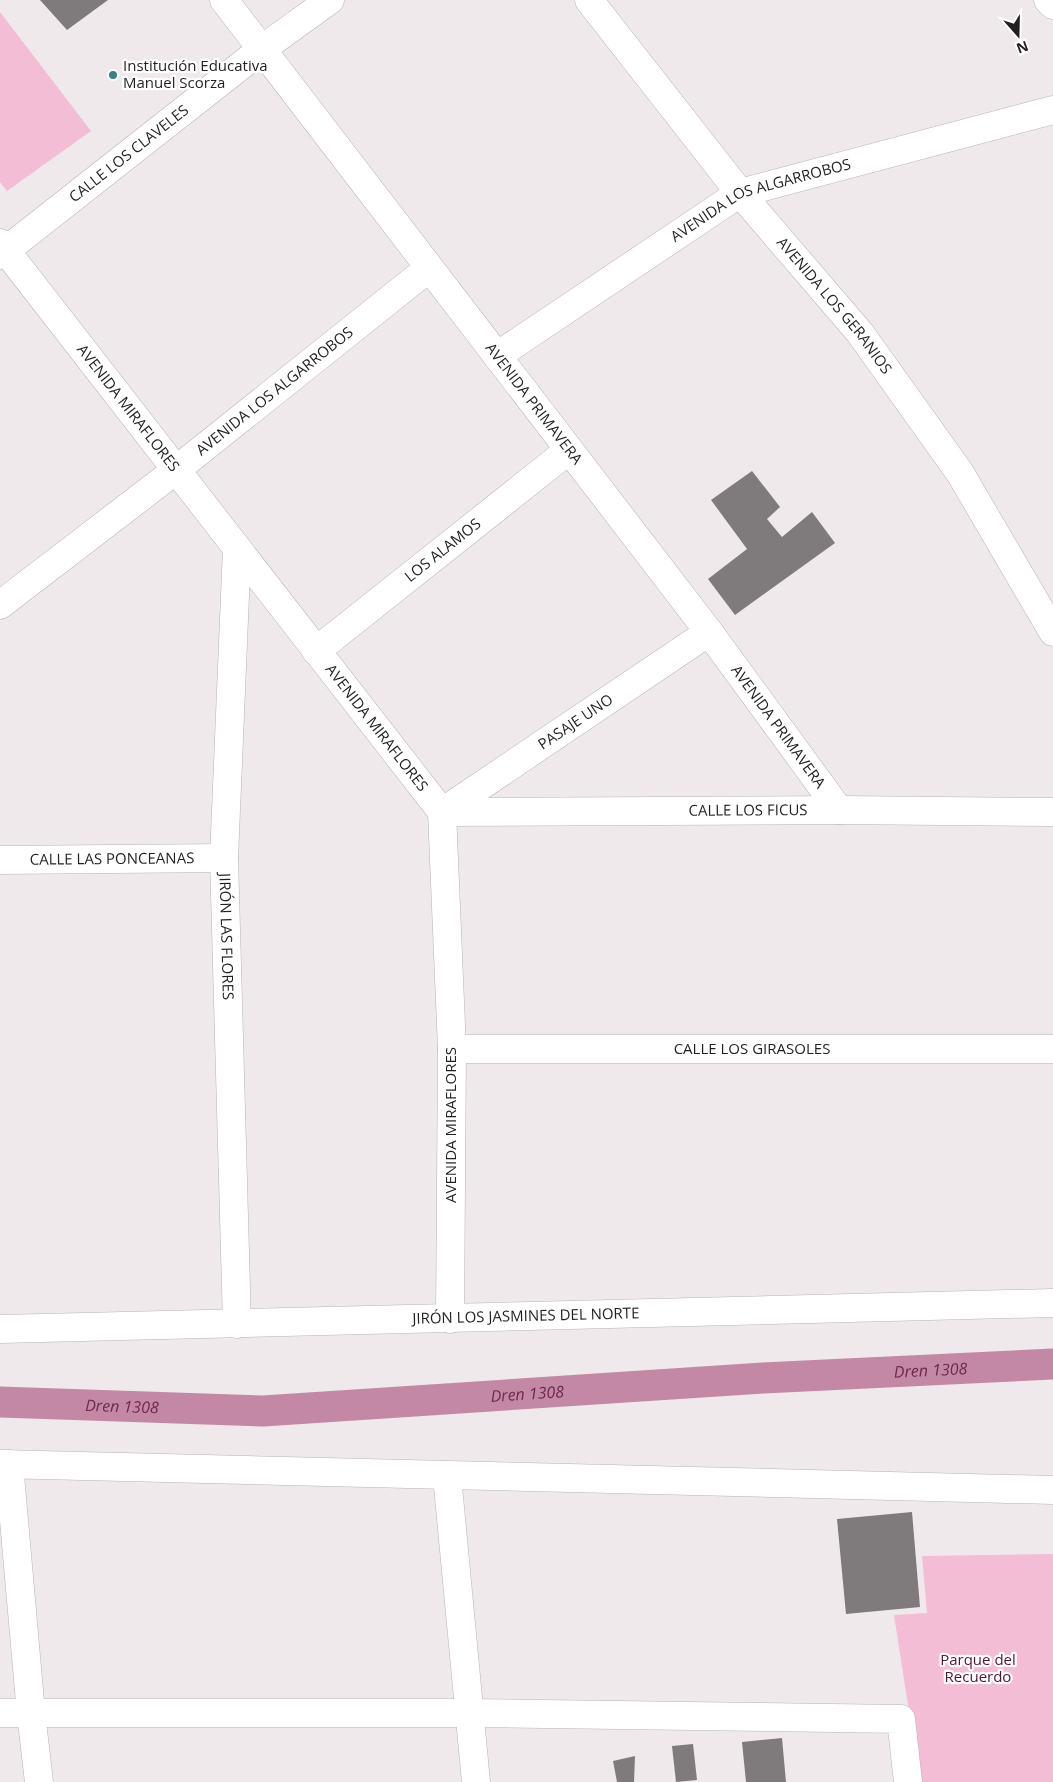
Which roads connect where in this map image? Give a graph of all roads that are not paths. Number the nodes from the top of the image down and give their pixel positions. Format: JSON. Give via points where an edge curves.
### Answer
{"nodes":[{"id":1,"x":224,"y":0,"type":"edge"},
{"id":2,"x":330,"y":0,"type":"edge"},
{"id":3,"x":589,"y":0,"type":"edge"},
{"id":4,"x":1048,"y":0,"type":"edge"},
{"id":5,"x":1053,"y":5,"type":"edge"},
{"id":6,"x":262,"y":49,"type":"junction"},
{"id":7,"x":1053,"y":110,"type":"edge"},
{"id":8,"x":740,"y":192,"type":"junction"},
{"id":9,"x":2,"y":249,"type":"edge"},
{"id":10,"x":429,"y":268,"type":"junction"},
{"id":11,"x":497,"y":356,"type":"junction"},
{"id":12,"x":569,"y":450,"type":"junction"},
{"id":13,"x":176,"y":470,"type":"junction"},
{"id":14,"x":237,"y":548,"type":"junction"},
{"id":15,"x":0,"y":605,"type":"edge"},
{"id":16,"x":709,"y":632,"type":"junction"},
{"id":17,"x":1053,"y":632,"type":"edge"},
{"id":18,"x":316,"y":650,"type":"junction"},
{"id":19,"x":839,"y":810,"type":"junction"},
{"id":20,"x":442,"y":812,"type":"junction"},
{"id":21,"x":1053,"y":812,"type":"edge"},
{"id":22,"x":224,"y":858,"type":"junction"},
{"id":23,"x":0,"y":860,"type":"edge"},
{"id":24,"x":452,"y":1049,"type":"junction"},
{"id":25,"x":1053,"y":1049,"type":"edge"},
{"id":26,"x":1053,"y":1304,"type":"edge"},
{"id":27,"x":450,"y":1319,"type":"junction"},
{"id":28,"x":237,"y":1324,"type":"junction"},
{"id":29,"x":0,"y":1329,"type":"edge"},
{"id":30,"x":4,"y":1464,"type":"edge"},
{"id":31,"x":447,"y":1476,"type":"junction"},
{"id":32,"x":1053,"y":1490,"type":"edge"},
{"id":33,"x":0,"y":1713,"type":"edge"},
{"id":34,"x":31,"y":1713,"type":"junction"},
{"id":35,"x":470,"y":1713,"type":"junction"},
{"id":36,"x":39,"y":1782,"type":"edge"},
{"id":37,"x":476,"y":1782,"type":"edge"},
{"id":38,"x":908,"y":1782,"type":"edge"}],
"edges":[{"from":1,"to":6,"type":"street","name":"AVENIDA PRIMAVERA"},
{"from":2,"to":6,"type":"street","name":"CALLE LOS CLAVELES"},
{"from":3,"to":8,"type":"street","name":"AVENIDA LOS GERANIOS"},
{"from":4,"to":5,"type":"street"},
{"from":6,"to":9,"type":"street","name":"CALLE LOS CLAVELES"},
{"from":6,"to":10,"type":"street","name":"AVENIDA PRIMAVERA"},
{"from":7,"to":8,"type":"street","name":"AVENIDA LOS ALGARROBOS"},
{"from":8,"to":11,"type":"street","name":"AVENIDA LOS ALGARROBOS"},
{"from":8,"to":17,"type":"street","name":"AVENIDA LOS GERANIOS","via":[[860,333],[955,465]]},
{"from":9,"to":13,"type":"street","name":"AVENIDA MIRAFLORES"},
{"from":10,"to":11,"type":"street","name":"AVENIDA PRIMAVERA"},
{"from":10,"to":13,"type":"street","name":"AVENIDA LOS ALGARROBOS"},
{"from":11,"to":12,"type":"street","name":"AVENIDA PRIMAVERA"},
{"from":12,"to":16,"type":"street","name":"AVENIDA PRIMAVERA"},
{"from":12,"to":18,"type":"street","name":"LOS ALAMOS"},
{"from":13,"to":14,"type":"street","name":"AVENIDA MIRAFLORES"},
{"from":13,"to":15,"type":"street","name":"AVENIDA LOS ALGARROBOS"},
{"from":14,"to":18,"type":"street","name":"AVENIDA MIRAFLORES"},
{"from":14,"to":22,"type":"street","name":"JIRÓN LAS FLORES"},
{"from":16,"to":19,"type":"street","name":"AVENIDA PRIMAVERA"},
{"from":16,"to":20,"type":"street","name":"PASAJE UNO"},
{"from":18,"to":20,"type":"street","name":"AVENIDA MIRAFLORES"},
{"from":19,"to":20,"type":"street","name":"CALLE LOS FICUS"},
{"from":19,"to":21,"type":"street","name":"CALLE LOS FICUS"},
{"from":20,"to":24,"type":"street","name":"AVENIDA MIRAFLORES"},
{"from":22,"to":23,"type":"street","name":"CALLE LAS PONCEANAS"},
{"from":22,"to":28,"type":"street","name":"JIRÓN LAS FLORES"},
{"from":24,"to":25,"type":"street","name":"CALLE LOS GIRASOLES"},
{"from":24,"to":27,"type":"street","name":"AVENIDA MIRAFLORES"},
{"from":26,"to":27,"type":"street","name":"JIRÓN LOS JASMINES DEL NORTE"},
{"from":27,"to":28,"type":"street","name":"JIRÓN LOS JASMINES DEL NORTE"},
{"from":28,"to":29,"type":"street","name":"JIRÓN LOS JASMINES DEL NORTE"},
{"from":30,"to":31,"type":"street"},
{"from":30,"to":34,"type":"street"},
{"from":31,"to":32,"type":"street"},
{"from":31,"to":35,"type":"street"},
{"from":33,"to":34,"type":"street"},
{"from":34,"to":35,"type":"street"},
{"from":34,"to":36,"type":"street"},
{"from":35,"to":37,"type":"street"},
{"from":35,"to":38,"type":"street","via":[[901,1718]]}]}
